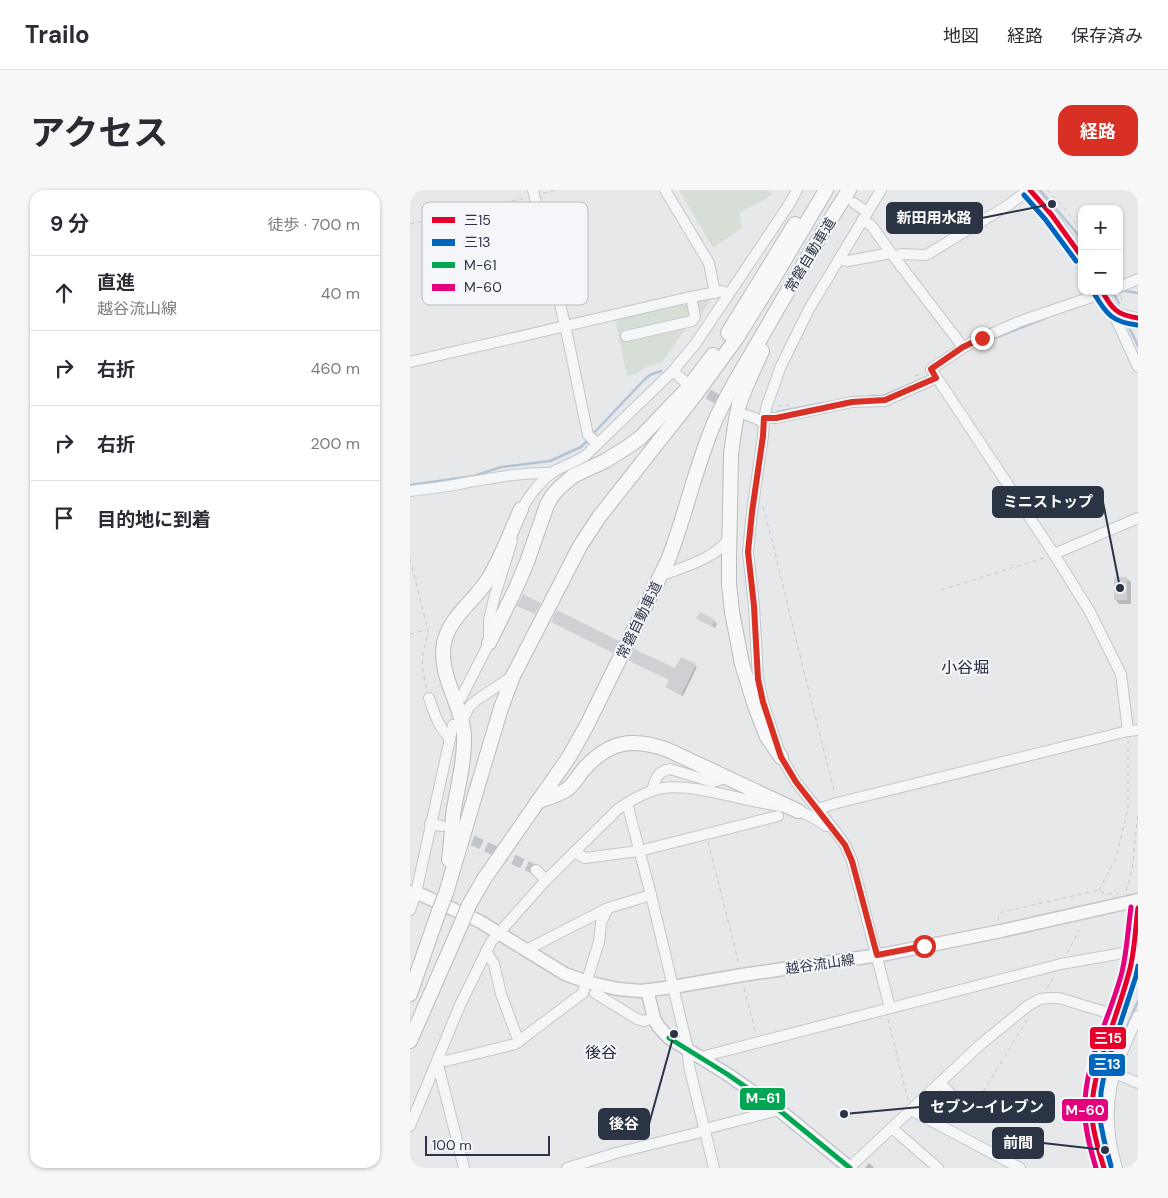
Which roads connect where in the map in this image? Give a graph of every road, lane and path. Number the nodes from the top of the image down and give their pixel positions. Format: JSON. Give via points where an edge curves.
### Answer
{"nodes":[{"id":1,"x":557,"y":190,"type":"edge"},
{"id":2,"x":665,"y":190,"type":"edge"},
{"id":3,"x":797,"y":190,"type":"edge"},
{"id":4,"x":826,"y":190,"type":"edge"},
{"id":5,"x":881,"y":190,"type":"edge"},
{"id":6,"x":1029,"y":190,"type":"edge"},
{"id":7,"x":1047,"y":190,"type":"edge"},
{"id":8,"x":533,"y":193,"type":"edge"},
{"id":9,"x":852,"y":197,"type":"edge"},
{"id":10,"x":497,"y":202,"type":"edge"},
{"id":11,"x":817,"y":206,"type":"junction"},
{"id":12,"x":865,"y":216,"type":"junction"},
{"id":13,"x":1078,"y":227,"type":"edge"},
{"id":14,"x":1078,"y":251,"type":"edge"},
{"id":15,"x":893,"y":255,"type":"junction"},
{"id":16,"x":839,"y":259,"type":"junction"},
{"id":17,"x":1138,"y":279,"type":"edge"},
{"id":18,"x":1123,"y":285,"type":"edge"},
{"id":19,"x":789,"y":289,"type":"junction"},
{"id":20,"x":715,"y":293,"type":"junction"},
{"id":21,"x":728,"y":294,"type":"junction"},
{"id":22,"x":1095,"y":295,"type":"edge"},
{"id":23,"x":1105,"y":295,"type":"edge"},
{"id":24,"x":1120,"y":295,"type":"edge"},
{"id":25,"x":691,"y":297,"type":"junction"},
{"id":26,"x":1109,"y":304,"type":"junction"},
{"id":27,"x":560,"y":305,"type":"edge"},
{"id":28,"x":1126,"y":308,"type":"dead end"},
{"id":29,"x":1138,"y":318,"type":"edge"},
{"id":30,"x":565,"y":325,"type":"junction"},
{"id":31,"x":626,"y":336,"type":"dead end"},
{"id":32,"x":963,"y":347,"type":"junction"},
{"id":33,"x":410,"y":362,"type":"edge"},
{"id":34,"x":1138,"y":366,"type":"edge"},
{"id":35,"x":673,"y":371,"type":"junction"},
{"id":36,"x":936,"y":378,"type":"junction"},
{"id":37,"x":684,"y":382,"type":"tunnel mouth"},
{"id":38,"x":746,"y":415,"type":"tunnel mouth"},
{"id":39,"x":764,"y":420,"type":"junction"},
{"id":40,"x":597,"y":443,"type":"junction"},
{"id":41,"x":552,"y":473,"type":"junction"},
{"id":42,"x":410,"y":491,"type":"edge"},
{"id":43,"x":752,"y":507,"type":"junction"},
{"id":44,"x":521,"y":509,"type":"junction"},
{"id":45,"x":1138,"y":518,"type":"edge"},
{"id":46,"x":730,"y":537,"type":"junction"},
{"id":47,"x":1054,"y":554,"type":"junction"},
{"id":48,"x":508,"y":558,"type":"junction"},
{"id":49,"x":410,"y":559,"type":"edge"},
{"id":50,"x":660,"y":576,"type":"junction"},
{"id":51,"x":516,"y":588,"type":"junction"},
{"id":52,"x":941,"y":590,"type":"dead end"},
{"id":53,"x":428,"y":630,"type":"junction"},
{"id":54,"x":410,"y":634,"type":"edge"},
{"id":55,"x":489,"y":642,"type":"junction"},
{"id":56,"x":513,"y":676,"type":"junction"},
{"id":57,"x":429,"y":698,"type":"joint"},
{"id":58,"x":461,"y":698,"type":"dead end"},
{"id":59,"x":458,"y":724,"type":"junction"},
{"id":60,"x":1133,"y":731,"type":"edge"},
{"id":61,"x":450,"y":738,"type":"junction"},
{"id":62,"x":781,"y":757,"type":"junction"},
{"id":63,"x":728,"y":777,"type":"junction"},
{"id":64,"x":652,"y":791,"type":"junction"},
{"id":65,"x":537,"y":802,"type":"junction"},
{"id":66,"x":626,"y":803,"type":"junction"},
{"id":67,"x":837,"y":803,"type":"junction"},
{"id":68,"x":818,"y":809,"type":"junction"},
{"id":69,"x":798,"y":810,"type":"junction"},
{"id":70,"x":1138,"y":813,"type":"edge"},
{"id":71,"x":778,"y":816,"type":"dead end"},
{"id":72,"x":430,"y":824,"type":"junction"},
{"id":73,"x":442,"y":826,"type":"dead end"},
{"id":74,"x":706,"y":834,"type":"junction"},
{"id":75,"x":838,"y":835,"type":"junction"},
{"id":76,"x":639,"y":850,"type":"junction"},
{"id":77,"x":574,"y":852,"type":"junction"},
{"id":78,"x":536,"y":870,"type":"tunnel mouth"},
{"id":79,"x":546,"y":880,"type":"junction"},
{"id":80,"x":1099,"y":890,"type":"junction"},
{"id":81,"x":446,"y":891,"type":"junction"},
{"id":82,"x":413,"y":893,"type":"edge"},
{"id":83,"x":651,"y":895,"type":"junction"},
{"id":84,"x":1138,"y":900,"type":"edge"},
{"id":85,"x":608,"y":908,"type":"junction"},
{"id":86,"x":1138,"y":908,"type":"edge"},
{"id":87,"x":410,"y":910,"type":"edge"},
{"id":88,"x":1001,"y":931,"type":"junction"},
{"id":89,"x":498,"y":933,"type":"junction"},
{"id":90,"x":526,"y":950,"type":"junction"},
{"id":91,"x":486,"y":951,"type":"junction"},
{"id":92,"x":1135,"y":952,"type":"edge"},
{"id":93,"x":877,"y":955,"type":"junction"},
{"id":94,"x":742,"y":975,"type":"junction"},
{"id":95,"x":587,"y":982,"type":"junction"},
{"id":96,"x":673,"y":987,"type":"junction"},
{"id":97,"x":744,"y":988,"type":"dead end"},
{"id":98,"x":648,"y":990,"type":"junction"},
{"id":99,"x":595,"y":993,"type":"dead end"},
{"id":100,"x":410,"y":994,"type":"edge"},
{"id":101,"x":1038,"y":1001,"type":"junction"},
{"id":102,"x":888,"y":1009,"type":"junction"},
{"id":103,"x":1115,"y":1015,"type":"junction"},
{"id":104,"x":1138,"y":1016,"type":"edge"},
{"id":105,"x":654,"y":1018,"type":"junction"},
{"id":106,"x":410,"y":1042,"type":"edge"},
{"id":107,"x":519,"y":1042,"type":"junction"},
{"id":108,"x":758,"y":1042,"type":"junction"},
{"id":109,"x":688,"y":1050,"type":"junction"},
{"id":110,"x":701,"y":1058,"type":"junction"},
{"id":111,"x":437,"y":1060,"type":"junction"},
{"id":112,"x":1107,"y":1070,"type":"junction"},
{"id":113,"x":940,"y":1083,"type":"junction"},
{"id":114,"x":1138,"y":1083,"type":"edge"},
{"id":115,"x":1102,"y":1102,"type":"junction"},
{"id":116,"x":779,"y":1110,"type":"junction"},
{"id":117,"x":911,"y":1110,"type":"junction"},
{"id":118,"x":970,"y":1113,"type":"joint"},
{"id":119,"x":410,"y":1126,"type":"edge"},
{"id":120,"x":892,"y":1128,"type":"junction"},
{"id":121,"x":705,"y":1130,"type":"junction"},
{"id":122,"x":464,"y":1168,"type":"edge"},
{"id":123,"x":567,"y":1168,"type":"edge"},
{"id":124,"x":714,"y":1168,"type":"edge"},
{"id":125,"x":849,"y":1168,"type":"edge"},
{"id":126,"x":938,"y":1168,"type":"edge"},
{"id":127,"x":1020,"y":1168,"type":"edge"},
{"id":128,"x":1104,"y":1168,"type":"edge"},
{"id":129,"x":1117,"y":1168,"type":"edge"}],
"edges":[{"from":1,"to":8,"type":"path"},
{"from":2,"to":20,"type":"street","via":[[708,263]]},
{"from":3,"to":21,"type":"street"},
{"from":4,"to":11,"type":"highway","name":"常磐自動車道"},
{"from":5,"to":12,"type":"street"},
{"from":6,"to":14,"type":"street"},
{"from":6,"to":15,"type":"street","via":[[928,254]]},
{"from":7,"to":13,"type":"path"},
{"from":8,"to":10,"type":"path"},
{"from":9,"to":12,"type":"street"},
{"from":9,"to":19,"type":"highway","name":"常磐自動車道","via":[[832,217]]},
{"from":11,"to":51,"type":"highway","via":[[796,222],[727,335],[687,389],[629,446],[573,476],[552,496]]},
{"from":11,"to":56,"type":"highway","name":"常磐自動車道","via":[[714,371],[589,531]]},
{"from":12,"to":15,"type":"street"},
{"from":12,"to":16,"type":"street"},
{"from":15,"to":16,"type":"street"},
{"from":15,"to":32,"type":"street"},
{"from":16,"to":39,"type":"street","via":[[781,366]]},
{"from":17,"to":18,"type":"street"},
{"from":19,"to":46,"type":"highway","via":[[740,405],[731,455]]},
{"from":19,"to":50,"type":"highway","name":"常磐自動車道","via":[[715,420],[677,536]]},
{"from":20,"to":21,"type":"street","via":[[722,291]]},
{"from":20,"to":25,"type":"street"},
{"from":21,"to":35,"type":"street"},
{"from":22,"to":32,"type":"street","via":[[1021,321]]},
{"from":23,"to":26,"type":"street"},
{"from":24,"to":28,"type":"path"},
{"from":25,"to":30,"type":"street"},
{"from":25,"to":31,"type":"street","via":[[695,317],[692,321]]},
{"from":26,"to":29,"type":"street","via":[[1115,312]]},
{"from":26,"to":34,"type":"street"},
{"from":27,"to":30,"type":"street"},
{"from":30,"to":33,"type":"street"},
{"from":30,"to":40,"type":"street","via":[[588,435]]},
{"from":32,"to":36,"type":"street","via":[[931,369]]},
{"from":35,"to":37,"type":"street"},
{"from":35,"to":40,"type":"street"},
{"from":36,"to":39,"type":"street","via":[[885,400],[852,402]]},
{"from":36,"to":47,"type":"street"},
{"from":38,"to":39,"type":"street"},
{"from":39,"to":43,"type":"street"},
{"from":40,"to":41,"type":"street","via":[[585,456]]},
{"from":41,"to":42,"type":"street","via":[[504,476]]},
{"from":41,"to":44,"type":"street"},
{"from":43,"to":62,"type":"street","via":[[748,552],[758,679]]},
{"from":43,"to":67,"type":"path","via":[[764,508]]},
{"from":44,"to":48,"type":"street"},
{"from":44,"to":59,"type":"highway","via":[[495,566],[459,614],[444,643],[444,666]]},
{"from":45,"to":47,"type":"street"},
{"from":46,"to":50,"type":"street","via":[[704,559]]},
{"from":46,"to":62,"type":"highway","via":[[730,599],[742,664],[767,737]]},
{"from":47,"to":52,"type":"path"},
{"from":47,"to":60,"type":"street","via":[[1090,612],[1121,674]]},
{"from":48,"to":51,"type":"street"},
{"from":48,"to":55,"type":"street","via":[[489,620]]},
{"from":49,"to":53,"type":"path"},
{"from":50,"to":65,"type":"highway","name":"常磐自動車道","via":[[587,725],[569,758]]},
{"from":51,"to":55,"type":"highway"},
{"from":53,"to":54,"type":"path"},
{"from":53,"to":57,"type":"path","via":[[423,655]]},
{"from":55,"to":58,"type":"street"},
{"from":56,"to":59,"type":"street","via":[[478,699]]},
{"from":56,"to":81,"type":"highway","name":"常磐自動車道"},
{"from":57,"to":61,"type":"street","via":[[438,721]]},
{"from":59,"to":61,"type":"street"},
{"from":59,"to":81,"type":"highway","via":[[464,748]]},
{"from":60,"to":67,"type":"street"},
{"from":60,"to":80,"type":"path","via":[[1128,809],[1116,858]]},
{"from":61,"to":72,"type":"street"},
{"from":62,"to":68,"type":"street"},
{"from":63,"to":64,"type":"street","via":[[713,782],[670,769],[658,775]]},
{"from":63,"to":65,"type":"highway","via":[[657,745],[626,743],[597,756],[568,790]]},
{"from":63,"to":69,"type":"highway"},
{"from":64,"to":66,"type":"street"},
{"from":64,"to":69,"type":"street","via":[[678,787]]},
{"from":65,"to":106,"type":"highway","name":"常磐自動車道","bridge":true,"via":[[469,906]]},
{"from":66,"to":76,"type":"street"},
{"from":66,"to":77,"type":"street"},
{"from":67,"to":68,"type":"street"},
{"from":68,"to":75,"type":"street"},
{"from":69,"to":75,"type":"street","via":[[816,818]]},
{"from":70,"to":80,"type":"path","via":[[1132,870],[1126,892],[1105,894]]},
{"from":71,"to":74,"type":"street"},
{"from":72,"to":73,"type":"street"},
{"from":72,"to":82,"type":"street"},
{"from":74,"to":76,"type":"street"},
{"from":74,"to":94,"type":"path"},
{"from":75,"to":93,"type":"street","via":[[852,861]]},
{"from":76,"to":77,"type":"street","via":[[585,858]]},
{"from":76,"to":83,"type":"street"},
{"from":77,"to":79,"type":"street"},
{"from":78,"to":79,"type":"street"},
{"from":79,"to":89,"type":"street"},
{"from":80,"to":88,"type":"path","via":[[1002,912],[998,915]]},
{"from":81,"to":100,"type":"highway","name":"常磐自動車道","bridge":true},
{"from":82,"to":87,"type":"street"},
{"from":82,"to":89,"type":"main road","name":"越谷流山線"},
{"from":83,"to":85,"type":"street"},
{"from":83,"to":96,"type":"street"},
{"from":84,"to":88,"type":"main road","name":"越谷流山線"},
{"from":85,"to":90,"type":"street"},
{"from":85,"to":95,"type":"street","via":[[601,923]]},
{"from":86,"to":92,"type":"main road"},
{"from":88,"to":93,"type":"main road","name":"越谷流山線"},
{"from":89,"to":90,"type":"main road","name":"越谷流山線"},
{"from":89,"to":91,"type":"street"},
{"from":90,"to":95,"type":"main road","name":"越谷流山線","via":[[565,974]]},
{"from":91,"to":107,"type":"street","via":[[494,964]]},
{"from":91,"to":111,"type":"street"},
{"from":92,"to":102,"type":"street","via":[[1061,964]]},
{"from":92,"to":103,"type":"main road"},
{"from":93,"to":94,"type":"main road","name":"越谷流山線"},
{"from":93,"to":102,"type":"street"},
{"from":94,"to":96,"type":"main road","name":"越谷流山線"},
{"from":95,"to":98,"type":"main road","name":"越谷流山線","via":[[618,989]]},
{"from":95,"to":107,"type":"street","via":[[583,993]]},
{"from":96,"to":98,"type":"main road","name":"越谷流山線"},
{"from":96,"to":109,"type":"street"},
{"from":97,"to":108,"type":"path"},
{"from":98,"to":105,"type":"main road"},
{"from":99,"to":105,"type":"street","via":[[637,1019]]},
{"from":101,"to":103,"type":"street","via":[[1059,998]]},
{"from":101,"to":113,"type":"street","via":[[1006,1023]]},
{"from":101,"to":118,"type":"path"},
{"from":102,"to":108,"type":"street"},
{"from":102,"to":117,"type":"path"},
{"from":103,"to":112,"type":"main road"},
{"from":104,"to":112,"type":"street","via":[[1123,1049]]},
{"from":105,"to":109,"type":"main road","via":[[669,1038]]},
{"from":107,"to":111,"type":"street","via":[[446,1061]]},
{"from":108,"to":110,"type":"street"},
{"from":109,"to":110,"type":"main road"},
{"from":109,"to":121,"type":"street"},
{"from":110,"to":116,"type":"main road"},
{"from":111,"to":119,"type":"street"},
{"from":111,"to":122,"type":"street"},
{"from":112,"to":114,"type":"street"},
{"from":112,"to":115,"type":"street","via":[[1112,1085]]},
{"from":112,"to":115,"type":"main road","via":[[1094,1082]]},
{"from":113,"to":117,"type":"street"},
{"from":113,"to":118,"type":"street"},
{"from":115,"to":128,"type":"main road","via":[[1092,1115]]},
{"from":115,"to":129,"type":"street"},
{"from":116,"to":121,"type":"street"},
{"from":116,"to":125,"type":"main road"},
{"from":117,"to":120,"type":"street"},
{"from":117,"to":127,"type":"street"},
{"from":120,"to":125,"type":"street"},
{"from":120,"to":126,"type":"street"},
{"from":121,"to":123,"type":"street"},
{"from":121,"to":124,"type":"street"}]}
